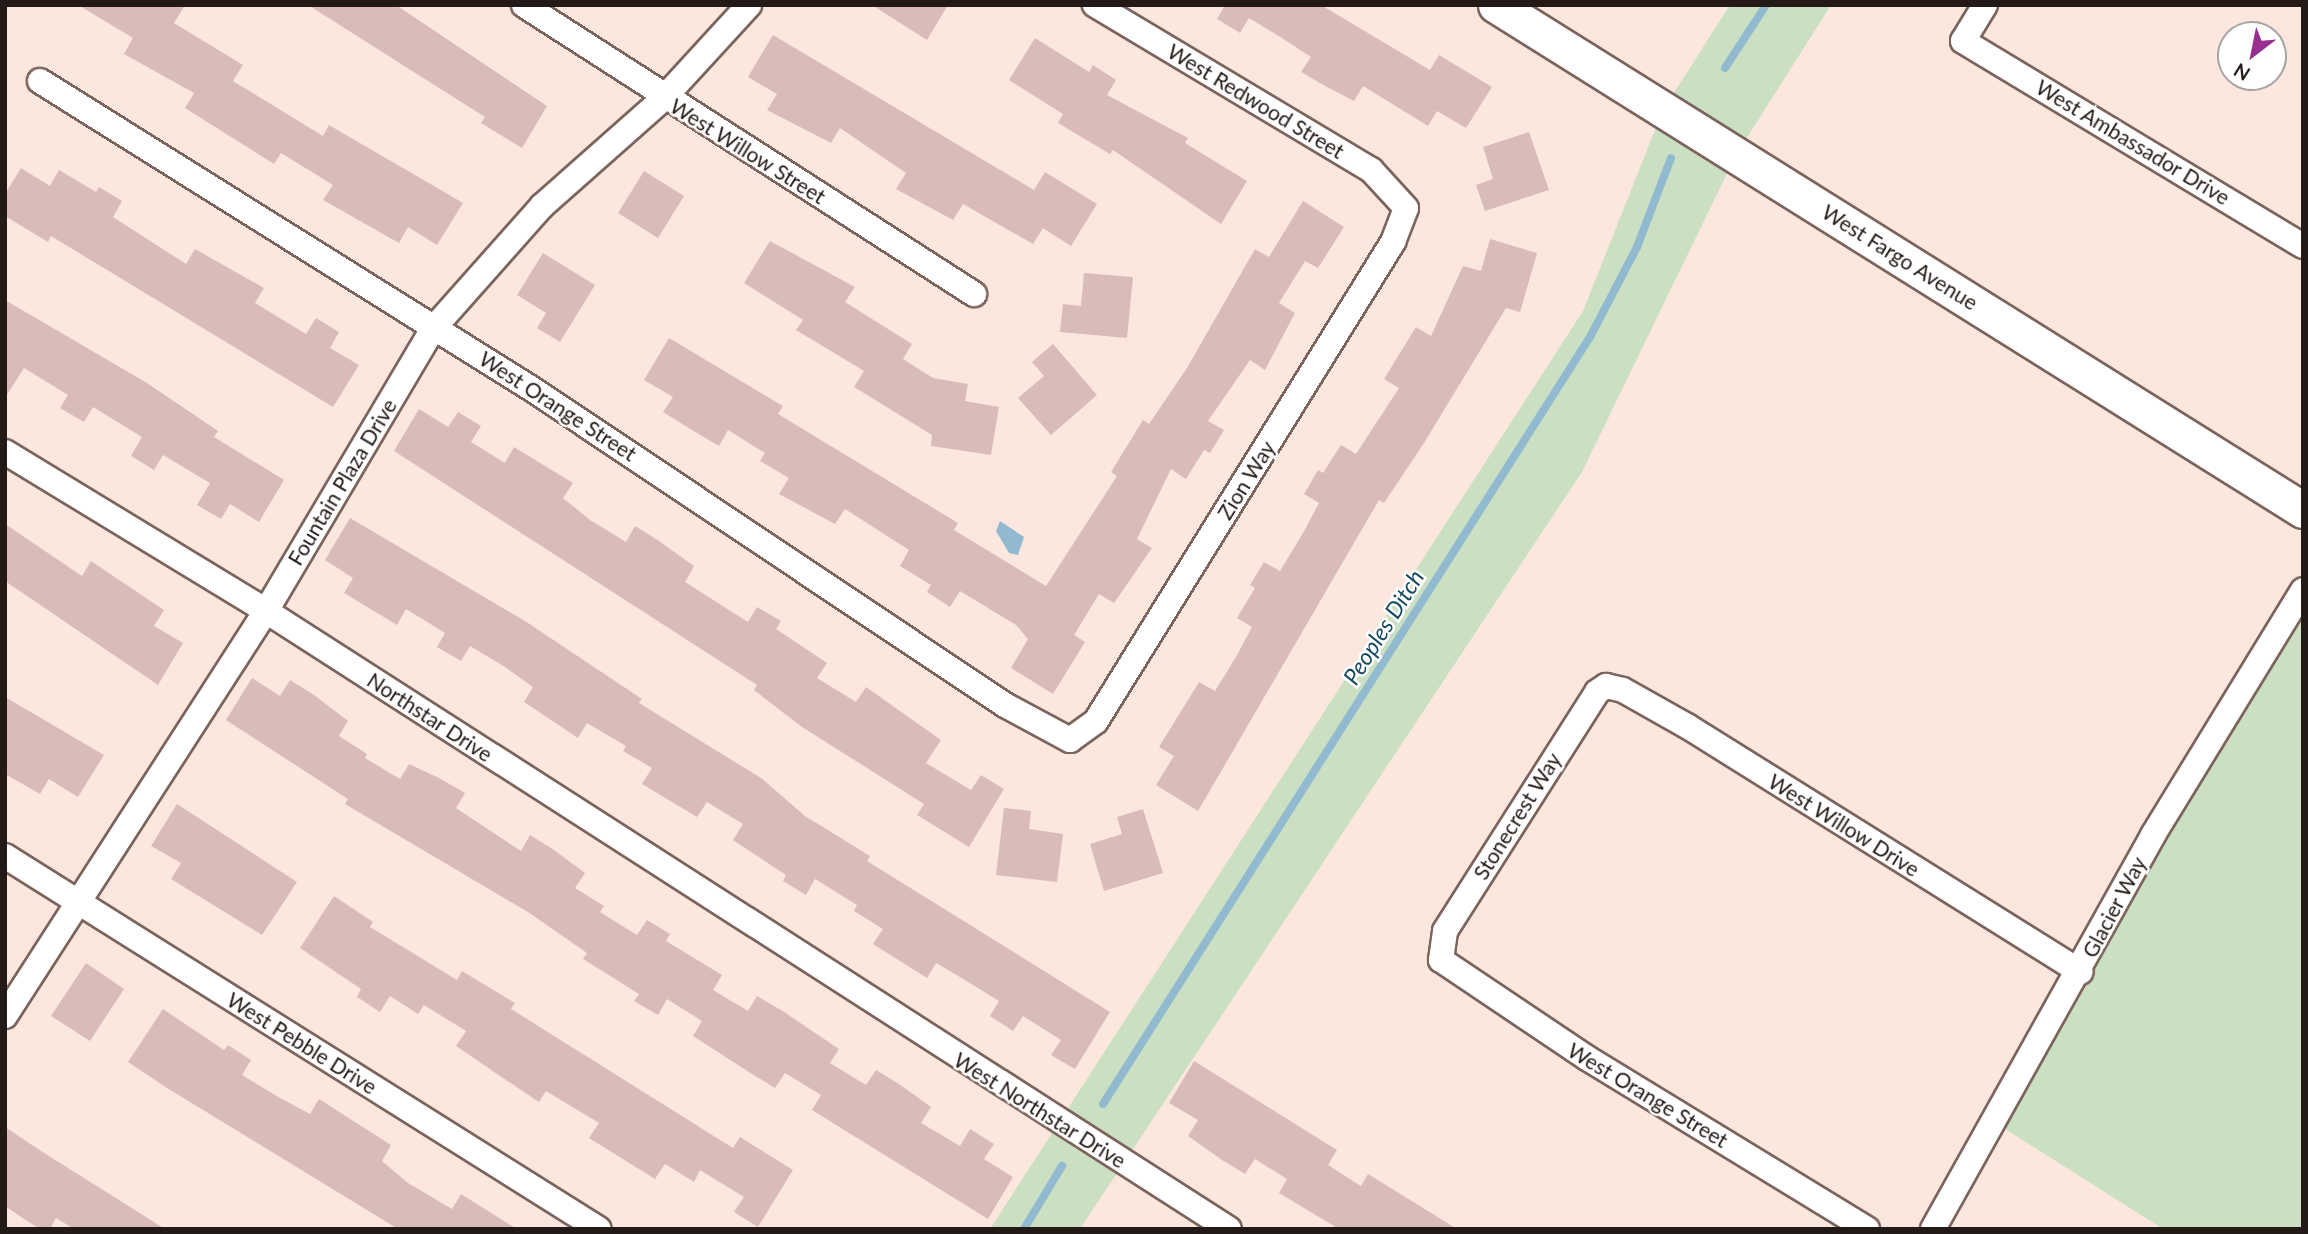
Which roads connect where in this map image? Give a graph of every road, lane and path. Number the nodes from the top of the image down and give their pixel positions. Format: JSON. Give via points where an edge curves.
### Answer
{"nodes":[{"id":1,"x":524,"y":5,"type":"edge"},
{"id":2,"x":749,"y":5,"type":"edge"},
{"id":3,"x":1095,"y":5,"type":"edge"},
{"id":4,"x":1496,"y":5,"type":"edge"},
{"id":5,"x":1985,"y":5,"type":"edge"},
{"id":6,"x":40,"y":81,"type":"dead end"},
{"id":7,"x":664,"y":98,"type":"junction"},
{"id":8,"x":1406,"y":208,"type":"joint"},
{"id":9,"x":2303,"y":246,"type":"edge"},
{"id":10,"x":974,"y":294,"type":"dead end"},
{"id":11,"x":434,"y":327,"type":"junction"},
{"id":12,"x":5,"y":452,"type":"edge"},
{"id":13,"x":2303,"y":510,"type":"edge"},
{"id":14,"x":2303,"y":590,"type":"edge"},
{"id":15,"x":266,"y":611,"type":"junction"},
{"id":16,"x":1606,"y":686,"type":"joint"},
{"id":17,"x":1070,"y":740,"type":"joint"},
{"id":18,"x":5,"y":856,"type":"edge"},
{"id":19,"x":78,"y":902,"type":"junction"},
{"id":20,"x":1438,"y":952,"type":"joint"},
{"id":21,"x":2080,"y":972,"type":"junction"},
{"id":22,"x":851,"y":990,"type":"joint"},
{"id":23,"x":5,"y":1016,"type":"edge"},
{"id":24,"x":600,"y":1229,"type":"edge"},
{"id":25,"x":1229,"y":1229,"type":"edge"},
{"id":26,"x":1867,"y":1229,"type":"edge"},
{"id":27,"x":1933,"y":1229,"type":"edge"}],
"edges":[{"from":1,"to":7,"type":"street","name":"West Willow Street"},
{"from":2,"to":7,"type":"street","name":"Fountain Plaza Drive"},
{"from":3,"to":8,"type":"street","name":"West Redwood Street","via":[[1371,170]]},
{"from":4,"to":13,"type":"main road","name":"West Fargo Avenue"},
{"from":5,"to":9,"type":"street","name":"West Ambassador Drive","via":[[1963,41]]},
{"from":6,"to":11,"type":"street","name":"West Orange Street"},
{"from":7,"to":10,"type":"street","name":"West Willow Street"},
{"from":7,"to":11,"type":"street","name":"Fountain Plaza Drive","via":[[542,206]]},
{"from":8,"to":17,"type":"street","name":"Zion Way","via":[[1393,242],[1096,721]]},
{"from":11,"to":15,"type":"street","name":"Fountain Plaza Drive"},
{"from":11,"to":17,"type":"street","name":"West Orange Street","via":[[704,500],[1005,705]]},
{"from":12,"to":15,"type":"street","name":"Northstar Drive"},
{"from":14,"to":21,"type":"street","name":"Glacier Way","via":[[2153,835]]},
{"from":15,"to":19,"type":"street","name":"Fountain Plaza Drive"},
{"from":15,"to":22,"type":"street","name":"Northstar Drive"},
{"from":16,"to":20,"type":"street","name":"Stonecrest Way","via":[[1568,734],[1445,930]]},
{"from":16,"to":21,"type":"street","name":"West Willow Drive","via":[[1687,726]]},
{"from":18,"to":19,"type":"street","name":"West Pebble Drive"},
{"from":19,"to":23,"type":"street","name":"Fountain Plaza Drive"},
{"from":19,"to":24,"type":"street","name":"West Pebble Drive"},
{"from":20,"to":26,"type":"street","name":"West Orange Street","via":[[1448,970]]},
{"from":21,"to":27,"type":"street","name":"Glacier Way"},
{"from":22,"to":25,"type":"street","name":"West Northstar Drive"}]}
